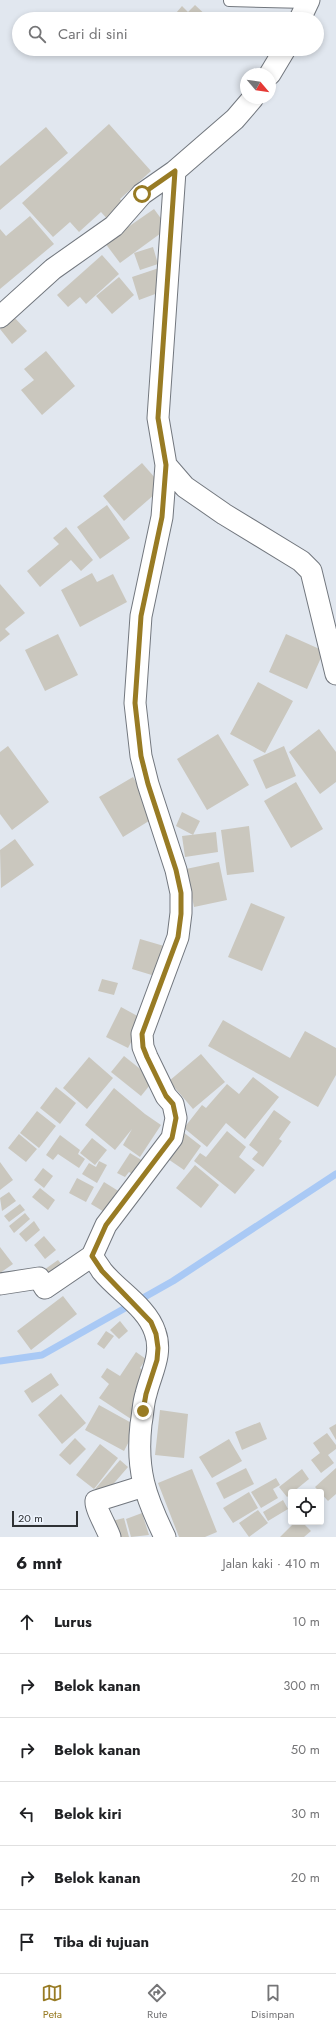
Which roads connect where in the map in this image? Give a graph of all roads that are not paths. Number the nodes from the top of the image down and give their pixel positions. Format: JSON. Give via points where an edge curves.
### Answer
{"nodes":[{"id":1,"x":229,"y":1,"type":"dead end"},
{"id":2,"x":306,"y":7,"type":"edge"},
{"id":3,"x":281,"y":56,"type":"edge"},
{"id":4,"x":274,"y":68,"type":"edge"},
{"id":5,"x":248,"y":104,"type":"edge"},
{"id":6,"x":175,"y":171,"type":"junction"},
{"id":7,"x":0,"y":316,"type":"edge"},
{"id":8,"x":166,"y":465,"type":"junction"},
{"id":9,"x":336,"y":674,"type":"edge"},
{"id":10,"x":97,"y":1263,"type":"junction"},
{"id":11,"x":0,"y":1284,"type":"edge"},
{"id":12,"x":144,"y":1486,"type":"junction"},
{"id":13,"x":110,"y":1537,"type":"edge"},
{"id":14,"x":165,"y":1537,"type":"edge"}],
"edges":[{"from":1,"to":2,"type":"lane"},
{"from":3,"to":4,"type":"street"},
{"from":5,"to":6,"type":"street","via":[[235,119]]},
{"from":6,"to":7,"type":"street","via":[[142,194],[114,226],[53,269]]},
{"from":6,"to":8,"type":"street","via":[[158,418]]},
{"from":8,"to":9,"type":"street","via":[[185,487],[301,561],[311,571]]},
{"from":8,"to":10,"type":"street","via":[[162,517],[141,616],[135,703],[141,756],[181,893],[178,937],[142,1034],[147,1057],[166,1096],[173,1104],[176,1118],[172,1138],[106,1225]]},
{"from":10,"to":11,"type":"street","via":[[45,1288],[39,1278]]},
{"from":10,"to":12,"type":"street","via":[[151,1322],[156,1334],[157,1360],[146,1394],[140,1434],[140,1470]]},
{"from":12,"to":13,"type":"street","via":[[96,1501],[96,1507]]},
{"from":12,"to":14,"type":"street"}]}
